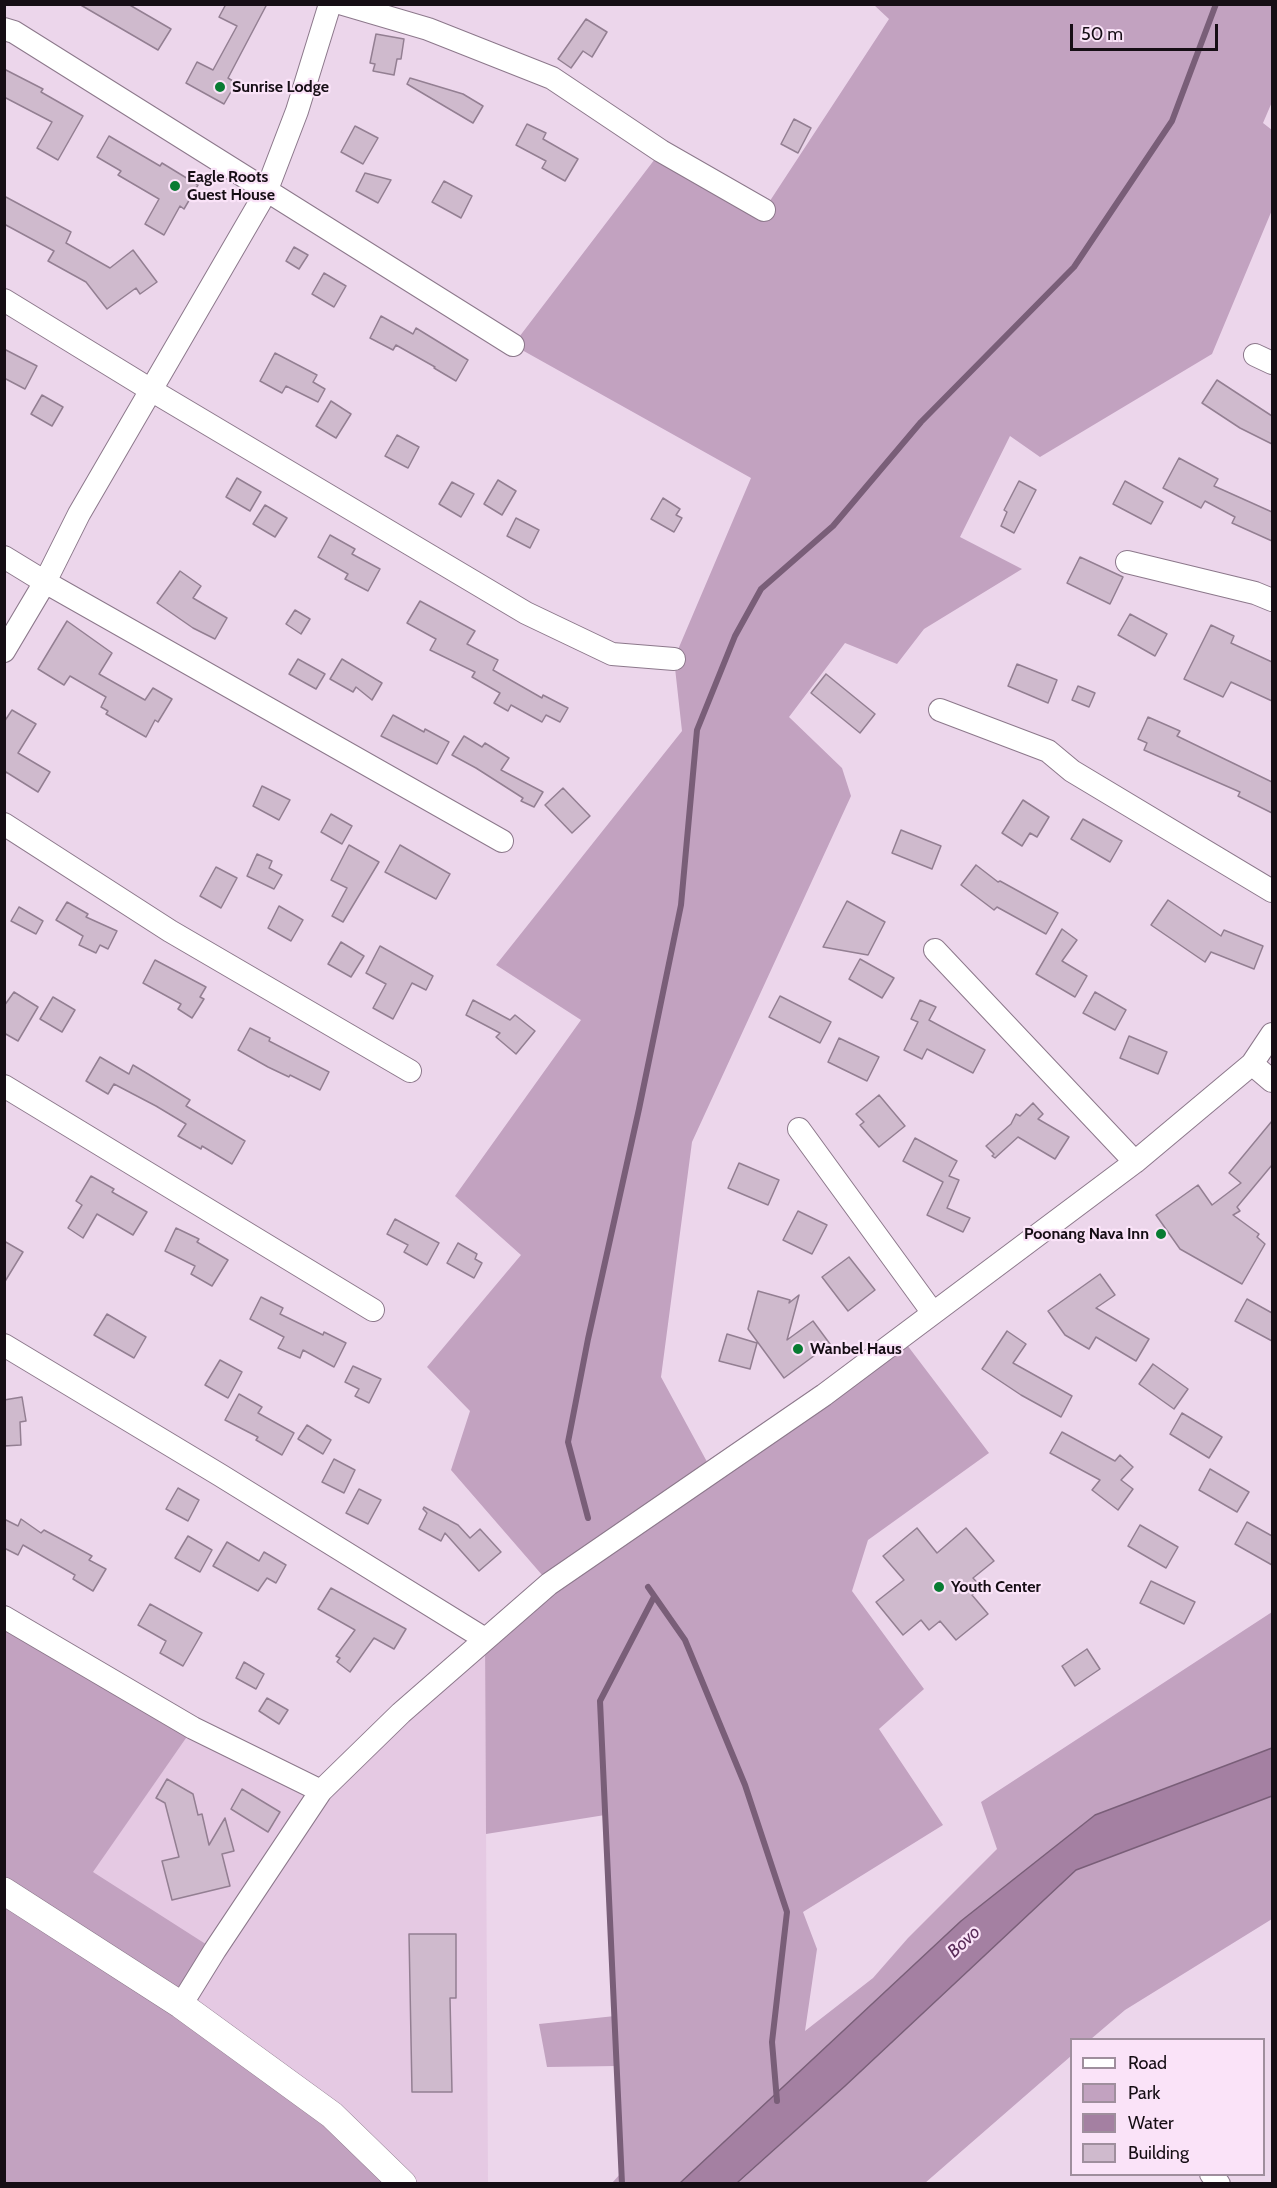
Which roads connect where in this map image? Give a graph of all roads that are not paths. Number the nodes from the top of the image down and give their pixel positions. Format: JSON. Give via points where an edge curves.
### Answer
{"nodes":[{"id":1,"x":330,"y":4,"type":"edge"},
{"id":2,"x":343,"y":4,"type":"edge"},
{"id":3,"x":4,"y":29,"type":"edge"},
{"id":4,"x":266,"y":192,"type":"junction"},
{"id":5,"x":764,"y":210,"type":"dead end"},
{"id":6,"x":4,"y":300,"type":"edge"},
{"id":7,"x":513,"y":345,"type":"dead end"},
{"id":8,"x":151,"y":390,"type":"junction"},
{"id":9,"x":4,"y":557,"type":"edge"},
{"id":10,"x":1127,"y":562,"type":"dead end"},
{"id":11,"x":45,"y":582,"type":"junction"},
{"id":12,"x":1272,"y":600,"type":"edge"},
{"id":13,"x":4,"y":651,"type":"edge"},
{"id":14,"x":674,"y":659,"type":"dead end"},
{"id":15,"x":940,"y":710,"type":"dead end"},
{"id":16,"x":4,"y":824,"type":"edge"},
{"id":17,"x":502,"y":841,"type":"dead end"},
{"id":18,"x":1272,"y":891,"type":"edge"},
{"id":19,"x":935,"y":950,"type":"dead end"},
{"id":20,"x":1272,"y":1034,"type":"edge"},
{"id":21,"x":1252,"y":1064,"type":"junction"},
{"id":22,"x":410,"y":1071,"type":"dead end"},
{"id":23,"x":1272,"y":1081,"type":"edge"},
{"id":24,"x":4,"y":1086,"type":"edge"},
{"id":25,"x":799,"y":1129,"type":"dead end"},
{"id":26,"x":1135,"y":1162,"type":"junction"},
{"id":27,"x":373,"y":1310,"type":"dead end"},
{"id":28,"x":933,"y":1313,"type":"junction"},
{"id":29,"x":4,"y":1345,"type":"edge"},
{"id":30,"x":4,"y":1617,"type":"edge"},
{"id":31,"x":485,"y":1639,"type":"junction"},
{"id":32,"x":321,"y":1791,"type":"junction"},
{"id":33,"x":7,"y":1897,"type":"edge"},
{"id":34,"x":181,"y":2006,"type":"junction"},
{"id":35,"x":403,"y":2184,"type":"edge"}],
"edges":[{"from":1,"to":4,"type":"street","via":[[297,111]]},
{"from":2,"to":5,"type":"street","via":[[428,29],[552,78],[661,151]]},
{"from":3,"to":4,"type":"street"},
{"from":4,"to":7,"type":"street"},
{"from":4,"to":8,"type":"street"},
{"from":6,"to":8,"type":"street"},
{"from":8,"to":11,"type":"street","via":[[79,514]]},
{"from":8,"to":14,"type":"street","via":[[526,612],[612,654]]},
{"from":9,"to":11,"type":"street"},
{"from":10,"to":12,"type":"street"},
{"from":11,"to":13,"type":"street"},
{"from":11,"to":17,"type":"street"},
{"from":15,"to":18,"type":"street","via":[[1048,751],[1072,771]]},
{"from":16,"to":22,"type":"street","via":[[170,931]]},
{"from":19,"to":26,"type":"street"},
{"from":20,"to":21,"type":"street"},
{"from":21,"to":23,"type":"street"},
{"from":21,"to":26,"type":"street"},
{"from":24,"to":27,"type":"street"},
{"from":25,"to":28,"type":"street"},
{"from":26,"to":28,"type":"street"},
{"from":28,"to":31,"type":"street","via":[[824,1395],[549,1584]]},
{"from":29,"to":31,"type":"street"},
{"from":30,"to":32,"type":"street","via":[[193,1728]]},
{"from":31,"to":32,"type":"street"},
{"from":32,"to":34,"type":"street"},
{"from":33,"to":34,"type":"street"},
{"from":34,"to":35,"type":"street","via":[[332,2115]]}]}
